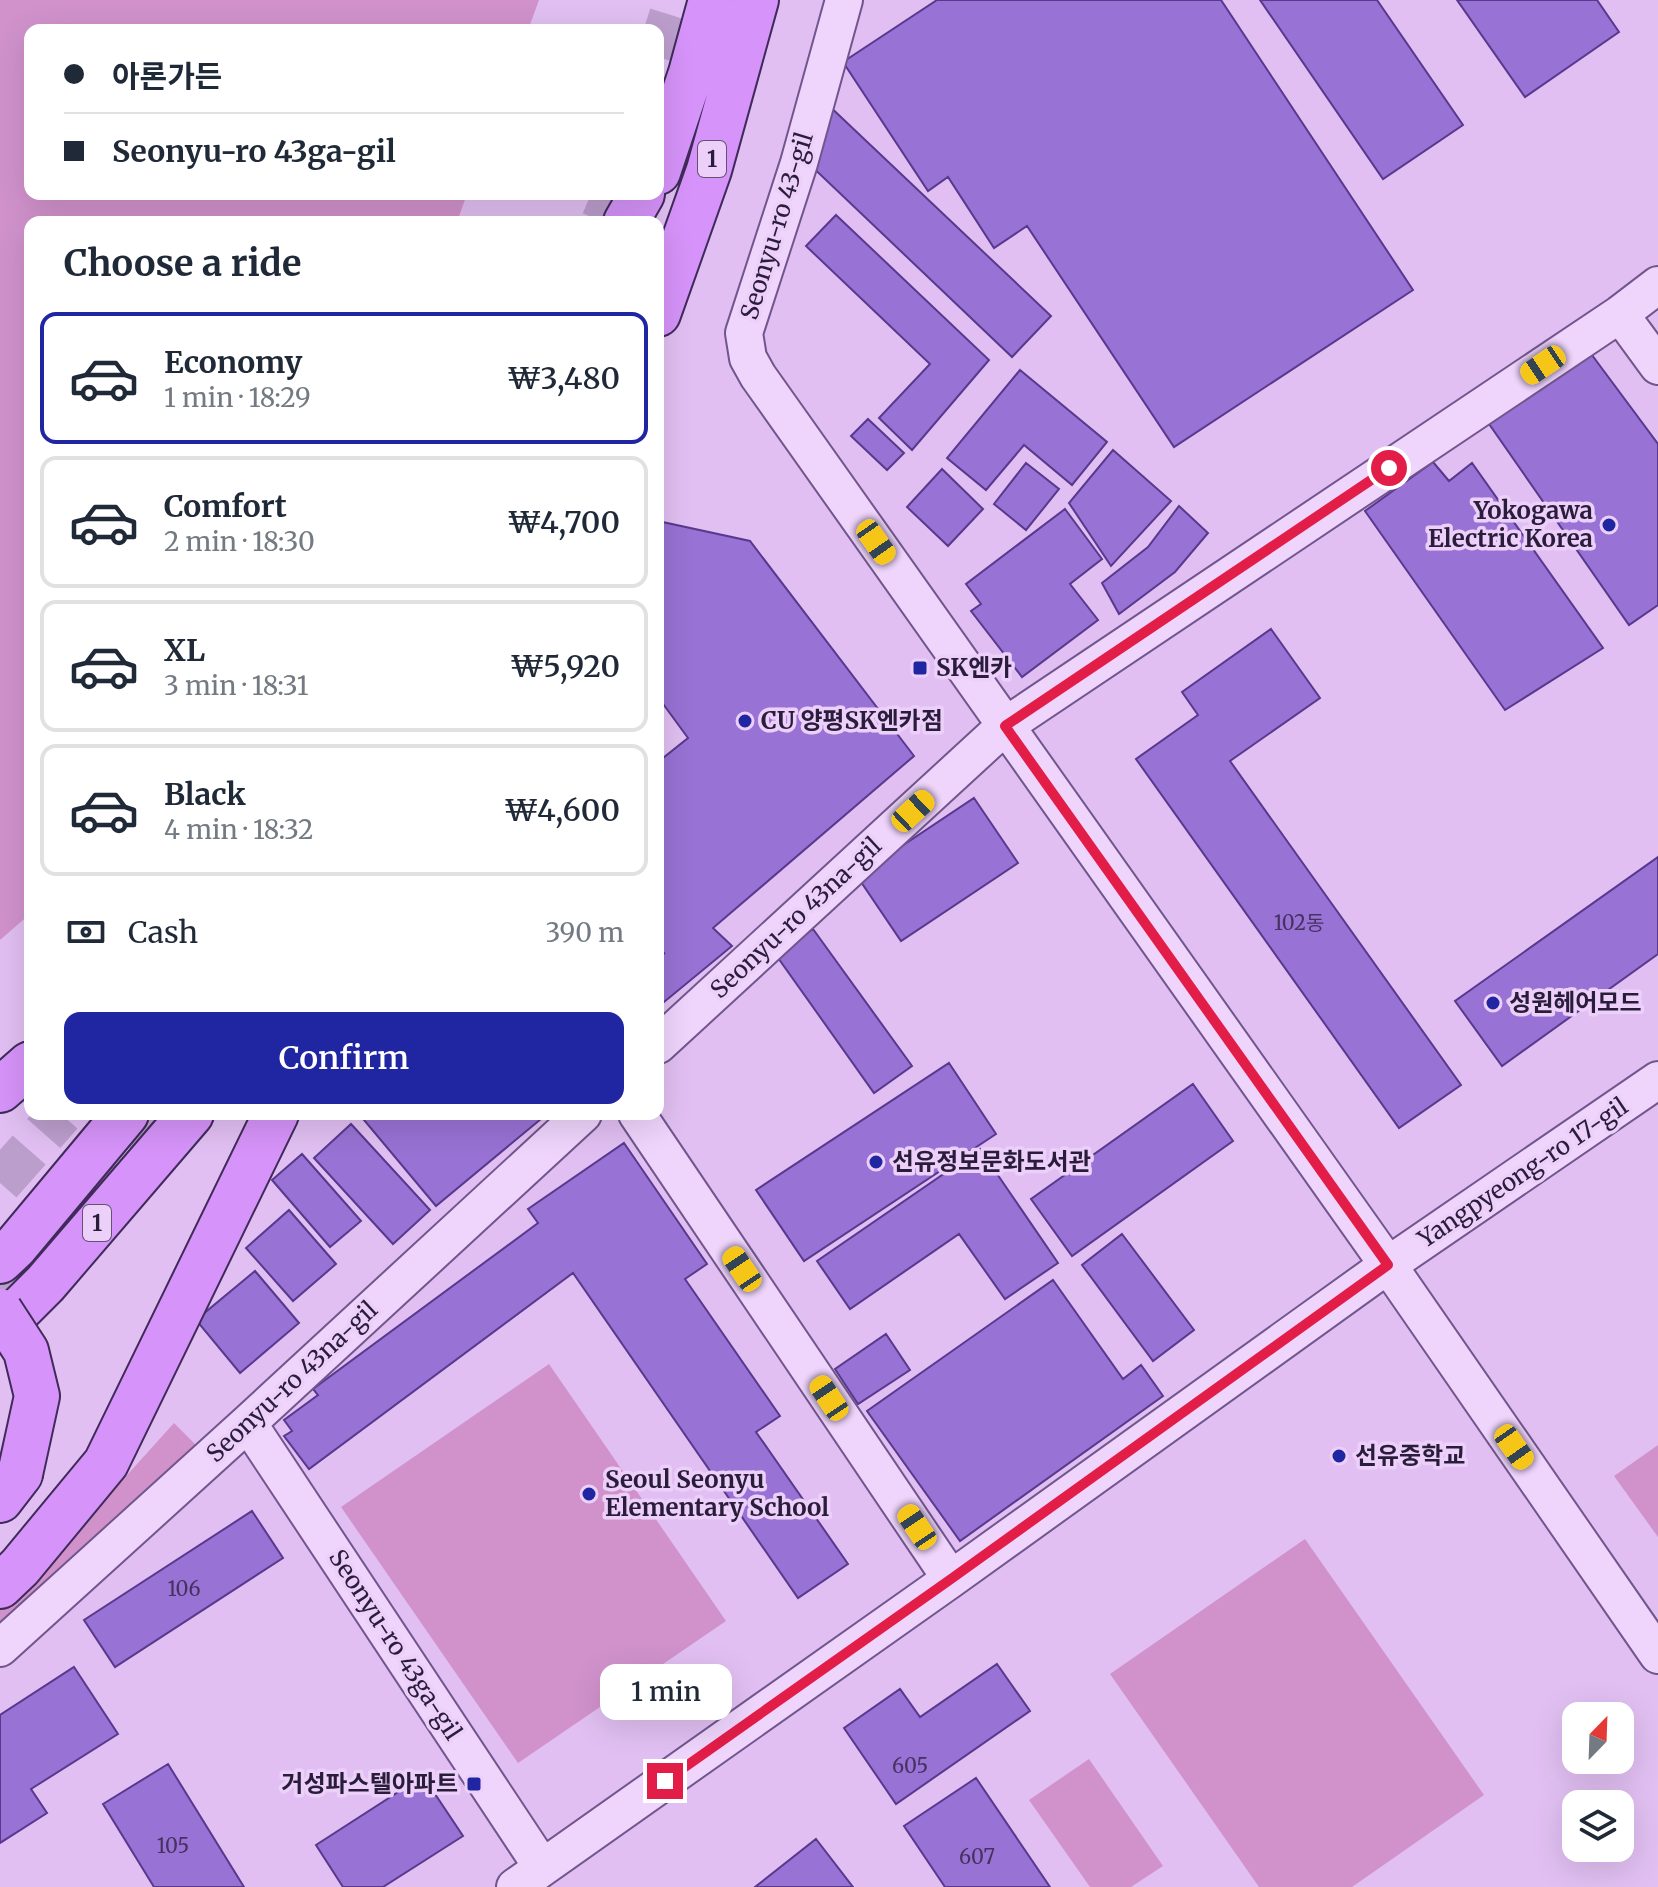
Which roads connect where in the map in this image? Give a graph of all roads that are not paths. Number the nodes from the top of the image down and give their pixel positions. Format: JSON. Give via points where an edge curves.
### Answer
{"nodes":[{"id":1,"x":711,"y":0,"type":"edge"},
{"id":2,"x":756,"y":0,"type":"edge"},
{"id":3,"x":844,"y":0,"type":"edge"},
{"id":4,"x":664,"y":150,"type":"edge"},
{"id":5,"x":1658,"y":285,"type":"edge"},
{"id":6,"x":664,"y":297,"type":"edge"},
{"id":7,"x":1620,"y":314,"type":"junction"},
{"id":8,"x":1658,"y":366,"type":"edge"},
{"id":9,"x":1005,"y":726,"type":"junction"},
{"id":10,"x":664,"y":1039,"type":"edge"},
{"id":11,"x":24,"y":1069,"type":"edge"},
{"id":12,"x":1658,"y":1080,"type":"edge"},
{"id":13,"x":0,"y":1090,"type":"edge"},
{"id":14,"x":121,"y":1120,"type":"edge"},
{"id":15,"x":186,"y":1120,"type":"edge"},
{"id":16,"x":273,"y":1120,"type":"edge"},
{"id":17,"x":576,"y":1120,"type":"edge"},
{"id":18,"x":641,"y":1120,"type":"edge"},
{"id":19,"x":0,"y":1261,"type":"edge"},
{"id":20,"x":1388,"y":1265,"type":"junction"},
{"id":21,"x":0,"y":1311,"type":"edge"},
{"id":22,"x":0,"y":1329,"type":"edge"},
{"id":23,"x":248,"y":1423,"type":"junction"},
{"id":24,"x":10,"y":1487,"type":"edge"},
{"id":25,"x":951,"y":1579,"type":"junction"},
{"id":26,"x":0,"y":1586,"type":"edge"},
{"id":27,"x":0,"y":1648,"type":"edge"},
{"id":28,"x":1658,"y":1655,"type":"edge"},
{"id":29,"x":528,"y":1877,"type":"edge"}],
"edges":[{"from":1,"to":4,"type":"main road","number":"1"},
{"from":2,"to":6,"type":"main road","number":"1","via":[[709,170]]},
{"from":3,"to":9,"type":"street","name":"Seonyu-ro 43-gil","via":[[744,333],[748,358]]},
{"from":5,"to":7,"type":"street","name":"Seonyu-ro 43na-gil"},
{"from":7,"to":8,"type":"street"},
{"from":7,"to":9,"type":"street","name":"Seonyu-ro 43na-gil"},
{"from":9,"to":10,"type":"street","name":"Seonyu-ro 43na-gil"},
{"from":9,"to":20,"type":"street","name":"Seonyu-ro 43-gil"},
{"from":11,"to":13,"type":"main road"},
{"from":12,"to":20,"type":"street","name":"Yangpyeong-ro 17-gil"},
{"from":14,"to":19,"type":"main road","number":"1"},
{"from":15,"to":22,"type":"main road","number":"1"},
{"from":16,"to":26,"type":"main road","via":[[106,1463]]},
{"from":17,"to":23,"type":"street","name":"Seonyu-ro 43na-gil"},
{"from":18,"to":25,"type":"street"},
{"from":20,"to":25,"type":"street","name":"Seonyu-ro 43ga-gil"},
{"from":20,"to":28,"type":"street","name":"Seonyu-ro 43-gil"},
{"from":21,"to":24,"type":"main road","bridge":true,"via":[[26,1351],[37,1396]]},
{"from":23,"to":27,"type":"street","name":"Seonyu-ro 43na-gil"},
{"from":23,"to":29,"type":"street","name":"Seonyu-ro 43ga-gil"},
{"from":25,"to":29,"type":"street","name":"Seonyu-ro 43ga-gil"}]}
